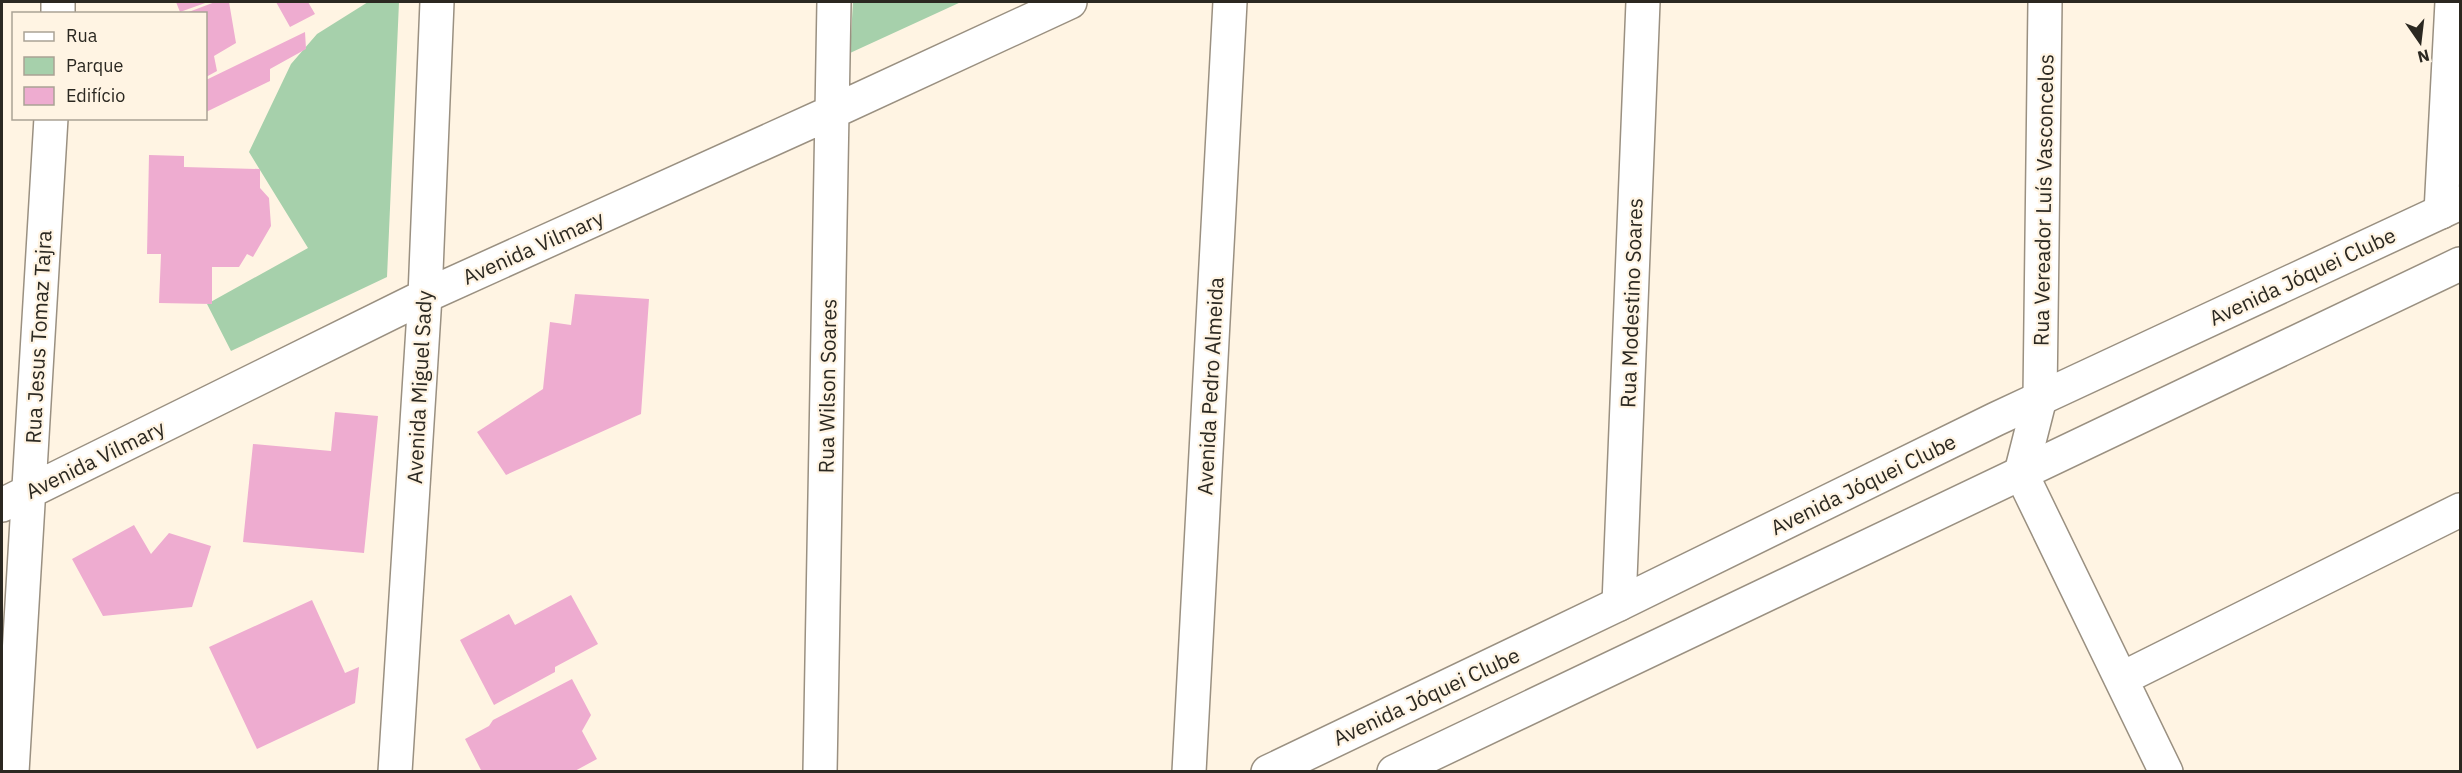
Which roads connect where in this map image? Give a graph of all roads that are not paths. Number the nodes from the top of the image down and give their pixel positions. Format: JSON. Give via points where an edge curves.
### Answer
{"nodes":[{"id":1,"x":437,"y":2,"type":"edge"},
{"id":2,"x":834,"y":2,"type":"edge"},
{"id":3,"x":1070,"y":2,"type":"edge"},
{"id":4,"x":1230,"y":2,"type":"edge"},
{"id":5,"x":1643,"y":2,"type":"edge"},
{"id":6,"x":2045,"y":2,"type":"edge"},
{"id":7,"x":2452,"y":2,"type":"edge"},
{"id":8,"x":832,"y":112,"type":"junction"},
{"id":9,"x":51,"y":120,"type":"edge"},
{"id":10,"x":2451,"y":208,"type":"edge"},
{"id":11,"x":2460,"y":264,"type":"edge"},
{"id":12,"x":425,"y":296,"type":"junction"},
{"id":13,"x":2040,"y":398,"type":"junction"},
{"id":14,"x":2021,"y":473,"type":"junction"},
{"id":15,"x":15,"y":498,"type":"edge"},
{"id":16,"x":2460,"y":510,"type":"edge"},
{"id":17,"x":1619,"y":604,"type":"junction"},
{"id":18,"x":2121,"y":679,"type":"junction"},
{"id":19,"x":12,"y":771,"type":"edge"},
{"id":20,"x":395,"y":771,"type":"edge"},
{"id":21,"x":820,"y":771,"type":"edge"},
{"id":22,"x":1189,"y":771,"type":"edge"},
{"id":23,"x":1268,"y":771,"type":"edge"},
{"id":24,"x":1394,"y":771,"type":"edge"},
{"id":25,"x":2166,"y":771,"type":"edge"}],
"edges":[{"from":1,"to":12,"type":"street","name":"Avenida Miguel Sady"},
{"from":2,"to":8,"type":"street","name":"Rua Wilson Soares"},
{"from":3,"to":8,"type":"street","name":"Avenida Vilmary"},
{"from":4,"to":22,"type":"street","name":"Avenida Pedro Almeida"},
{"from":5,"to":17,"type":"street","name":"Rua Modestino Soares"},
{"from":6,"to":13,"type":"street","name":"Rua Vereador Luís Vasconcelos"},
{"from":7,"to":10,"type":"street"},
{"from":8,"to":12,"type":"street","name":"Avenida Vilmary"},
{"from":8,"to":21,"type":"street","name":"Rua Wilson Soares"},
{"from":9,"to":15,"type":"street","name":"Rua Jesus Tomaz Tajra"},
{"from":10,"to":13,"type":"street","name":"Avenida Jóquei Clube"},
{"from":11,"to":14,"type":"street"},
{"from":12,"to":15,"type":"street","name":"Avenida Vilmary"},
{"from":12,"to":20,"type":"street","name":"Avenida Miguel Sady"},
{"from":13,"to":14,"type":"street","name":"Rua Vereador Luís Vasconcelos"},
{"from":13,"to":17,"type":"street","name":"Avenida Jóquei Clube"},
{"from":14,"to":18,"type":"street"},
{"from":14,"to":24,"type":"street"},
{"from":15,"to":19,"type":"street","name":"Rua Jesus Tomaz Tajra"},
{"from":16,"to":18,"type":"street"},
{"from":17,"to":23,"type":"street","name":"Avenida Jóquei Clube"},
{"from":18,"to":25,"type":"street"}]}
